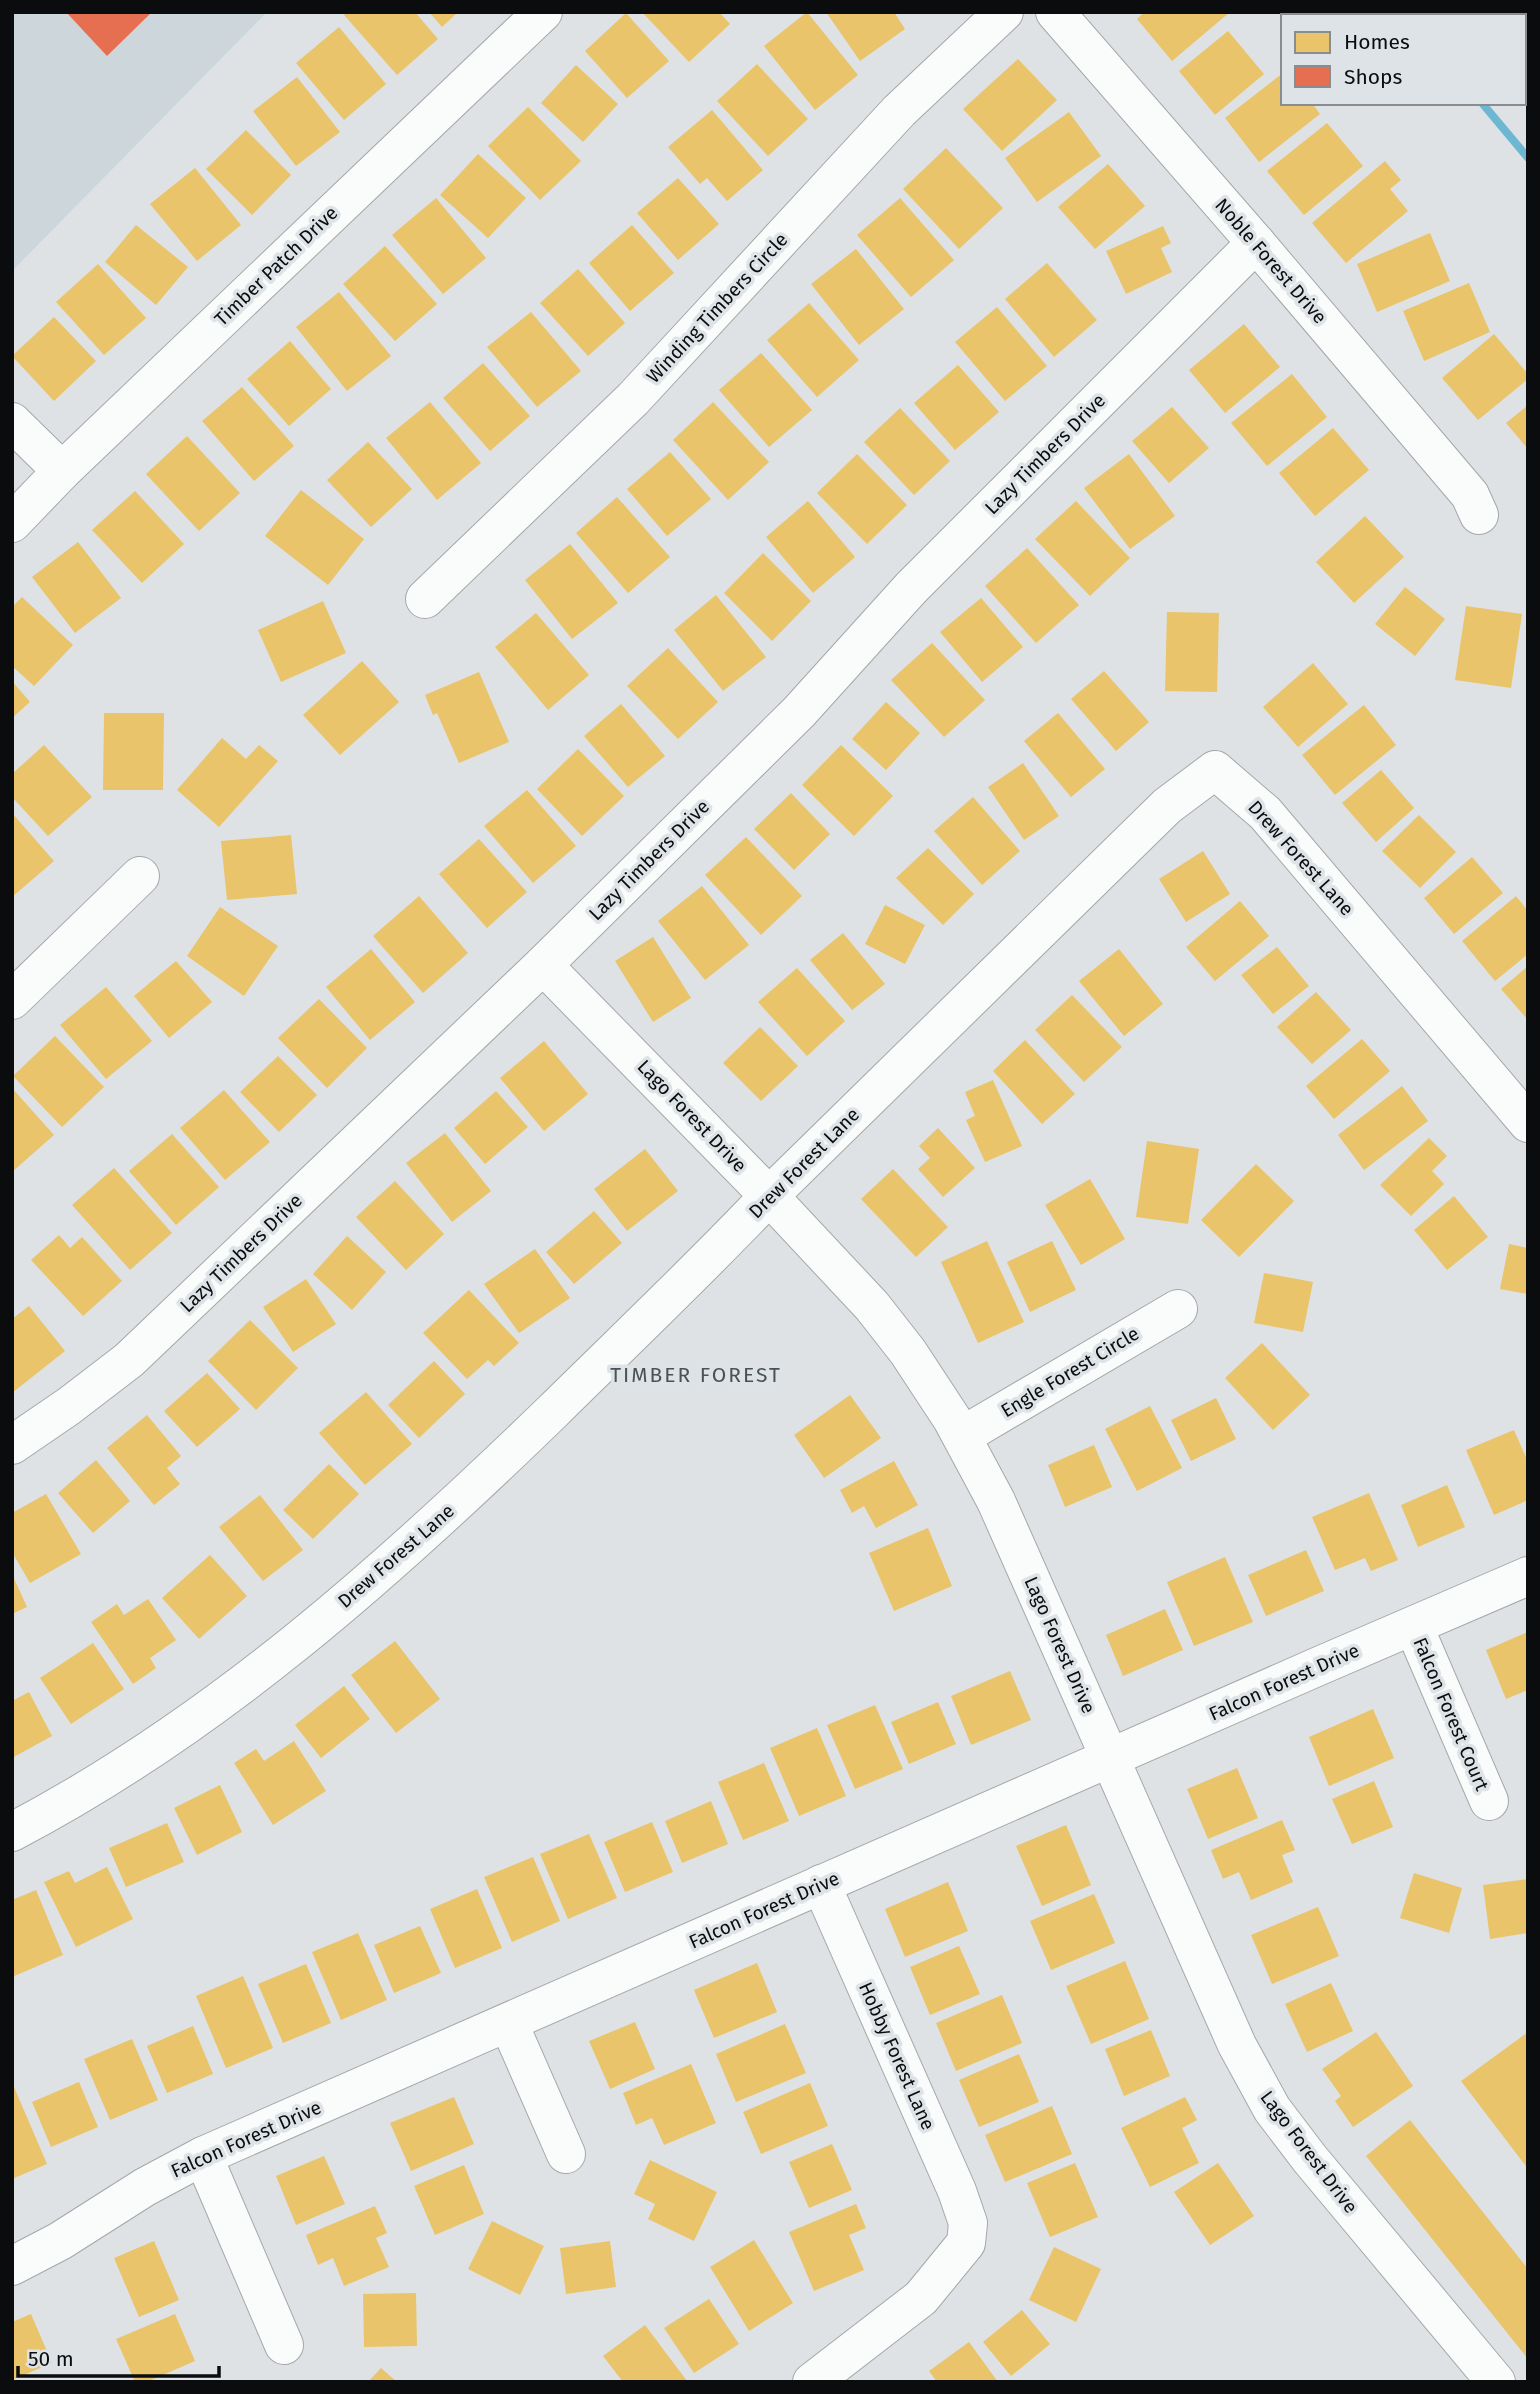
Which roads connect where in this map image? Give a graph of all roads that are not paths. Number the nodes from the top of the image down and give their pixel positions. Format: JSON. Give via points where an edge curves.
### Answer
{"nodes":[{"id":1,"x":543,"y":12,"type":"edge"},
{"id":2,"x":1004,"y":12,"type":"edge"},
{"id":3,"x":1055,"y":12,"type":"edge"},
{"id":4,"x":1256,"y":243,"type":"junction"},
{"id":5,"x":12,"y":422,"type":"edge"},
{"id":6,"x":62,"y":471,"type":"junction"},
{"id":7,"x":1479,"y":515,"type":"dead end"},
{"id":8,"x":12,"y":523,"type":"edge"},
{"id":9,"x":425,"y":599,"type":"dead end"},
{"id":10,"x":139,"y":876,"type":"dead end"},
{"id":11,"x":543,"y":965,"type":"junction"},
{"id":12,"x":12,"y":1000,"type":"edge"},
{"id":13,"x":1528,"y":1123,"type":"edge"},
{"id":14,"x":769,"y":1196,"type":"junction"},
{"id":15,"x":1178,"y":1309,"type":"dead end"},
{"id":16,"x":962,"y":1436,"type":"junction"},
{"id":17,"x":12,"y":1444,"type":"edge"},
{"id":18,"x":1528,"y":1576,"type":"edge"},
{"id":19,"x":1413,"y":1627,"type":"junction"},
{"id":20,"x":1109,"y":1759,"type":"junction"},
{"id":21,"x":1489,"y":1801,"type":"dead end"},
{"id":22,"x":12,"y":1832,"type":"edge"},
{"id":23,"x":821,"y":1884,"type":"junction"},
{"id":24,"x":509,"y":2024,"type":"junction"},
{"id":25,"x":566,"y":2154,"type":"dead end"},
{"id":26,"x":203,"y":2157,"type":"junction"},
{"id":27,"x":12,"y":2266,"type":"edge"},
{"id":28,"x":284,"y":2345,"type":"dead end"},
{"id":29,"x":811,"y":2382,"type":"edge"},
{"id":30,"x":1496,"y":2382,"type":"edge"}],
"edges":[{"from":1,"to":6,"type":"street","name":"Timber Patch Drive"},
{"from":2,"to":9,"type":"street","name":"Winding Timbers Circle","via":[[899,111],[633,399]]},
{"from":3,"to":4,"type":"street","name":"Noble Forest Drive"},
{"from":4,"to":7,"type":"street","name":"Noble Forest Drive","via":[[1470,495]]},
{"from":4,"to":11,"type":"street","name":"Lazy Timbers Drive","via":[[911,588],[799,712]]},
{"from":5,"to":6,"type":"street"},
{"from":6,"to":8,"type":"street","name":"Timber Patch Drive"},
{"from":10,"to":12,"type":"street"},
{"from":11,"to":14,"type":"street","name":"Lago Forest Drive"},
{"from":11,"to":17,"type":"street","name":"Lazy Timbers Drive","via":[[129,1360]]},
{"from":13,"to":14,"type":"street","name":"Drew Forest Lane","via":[[1265,813],[1216,770],[1167,806]]},
{"from":14,"to":16,"type":"street","name":"Lago Forest Drive","via":[[872,1306]]},
{"from":14,"to":22,"type":"street","name":"Drew Forest Lane","via":[[464,1497],[358,1592],[151,1751]]},
{"from":15,"to":16,"type":"street","name":"Engle Forest Circle"},
{"from":16,"to":20,"type":"street","name":"Lago Forest Drive","via":[[996,1501]]},
{"from":18,"to":19,"type":"street","name":"Falcon Forest Drive"},
{"from":19,"to":20,"type":"street","name":"Falcon Forest Drive"},
{"from":19,"to":21,"type":"street","name":"Falcon Forest Court"},
{"from":20,"to":23,"type":"street","name":"Falcon Forest Drive"},
{"from":20,"to":30,"type":"street","name":"Lago Forest Drive","via":[[1237,2045],[1272,2109]]},
{"from":23,"to":24,"type":"street","name":"Falcon Forest Drive"},
{"from":23,"to":29,"type":"street","name":"Hobby Forest Lane","via":[[957,2191],[968,2229],[966,2243],[921,2298]]},
{"from":24,"to":25,"type":"street"},
{"from":24,"to":26,"type":"street","name":"Falcon Forest Drive"},
{"from":26,"to":27,"type":"street","name":"Falcon Forest Drive","via":[[145,2186],[60,2242]]},
{"from":26,"to":28,"type":"street"}]}
